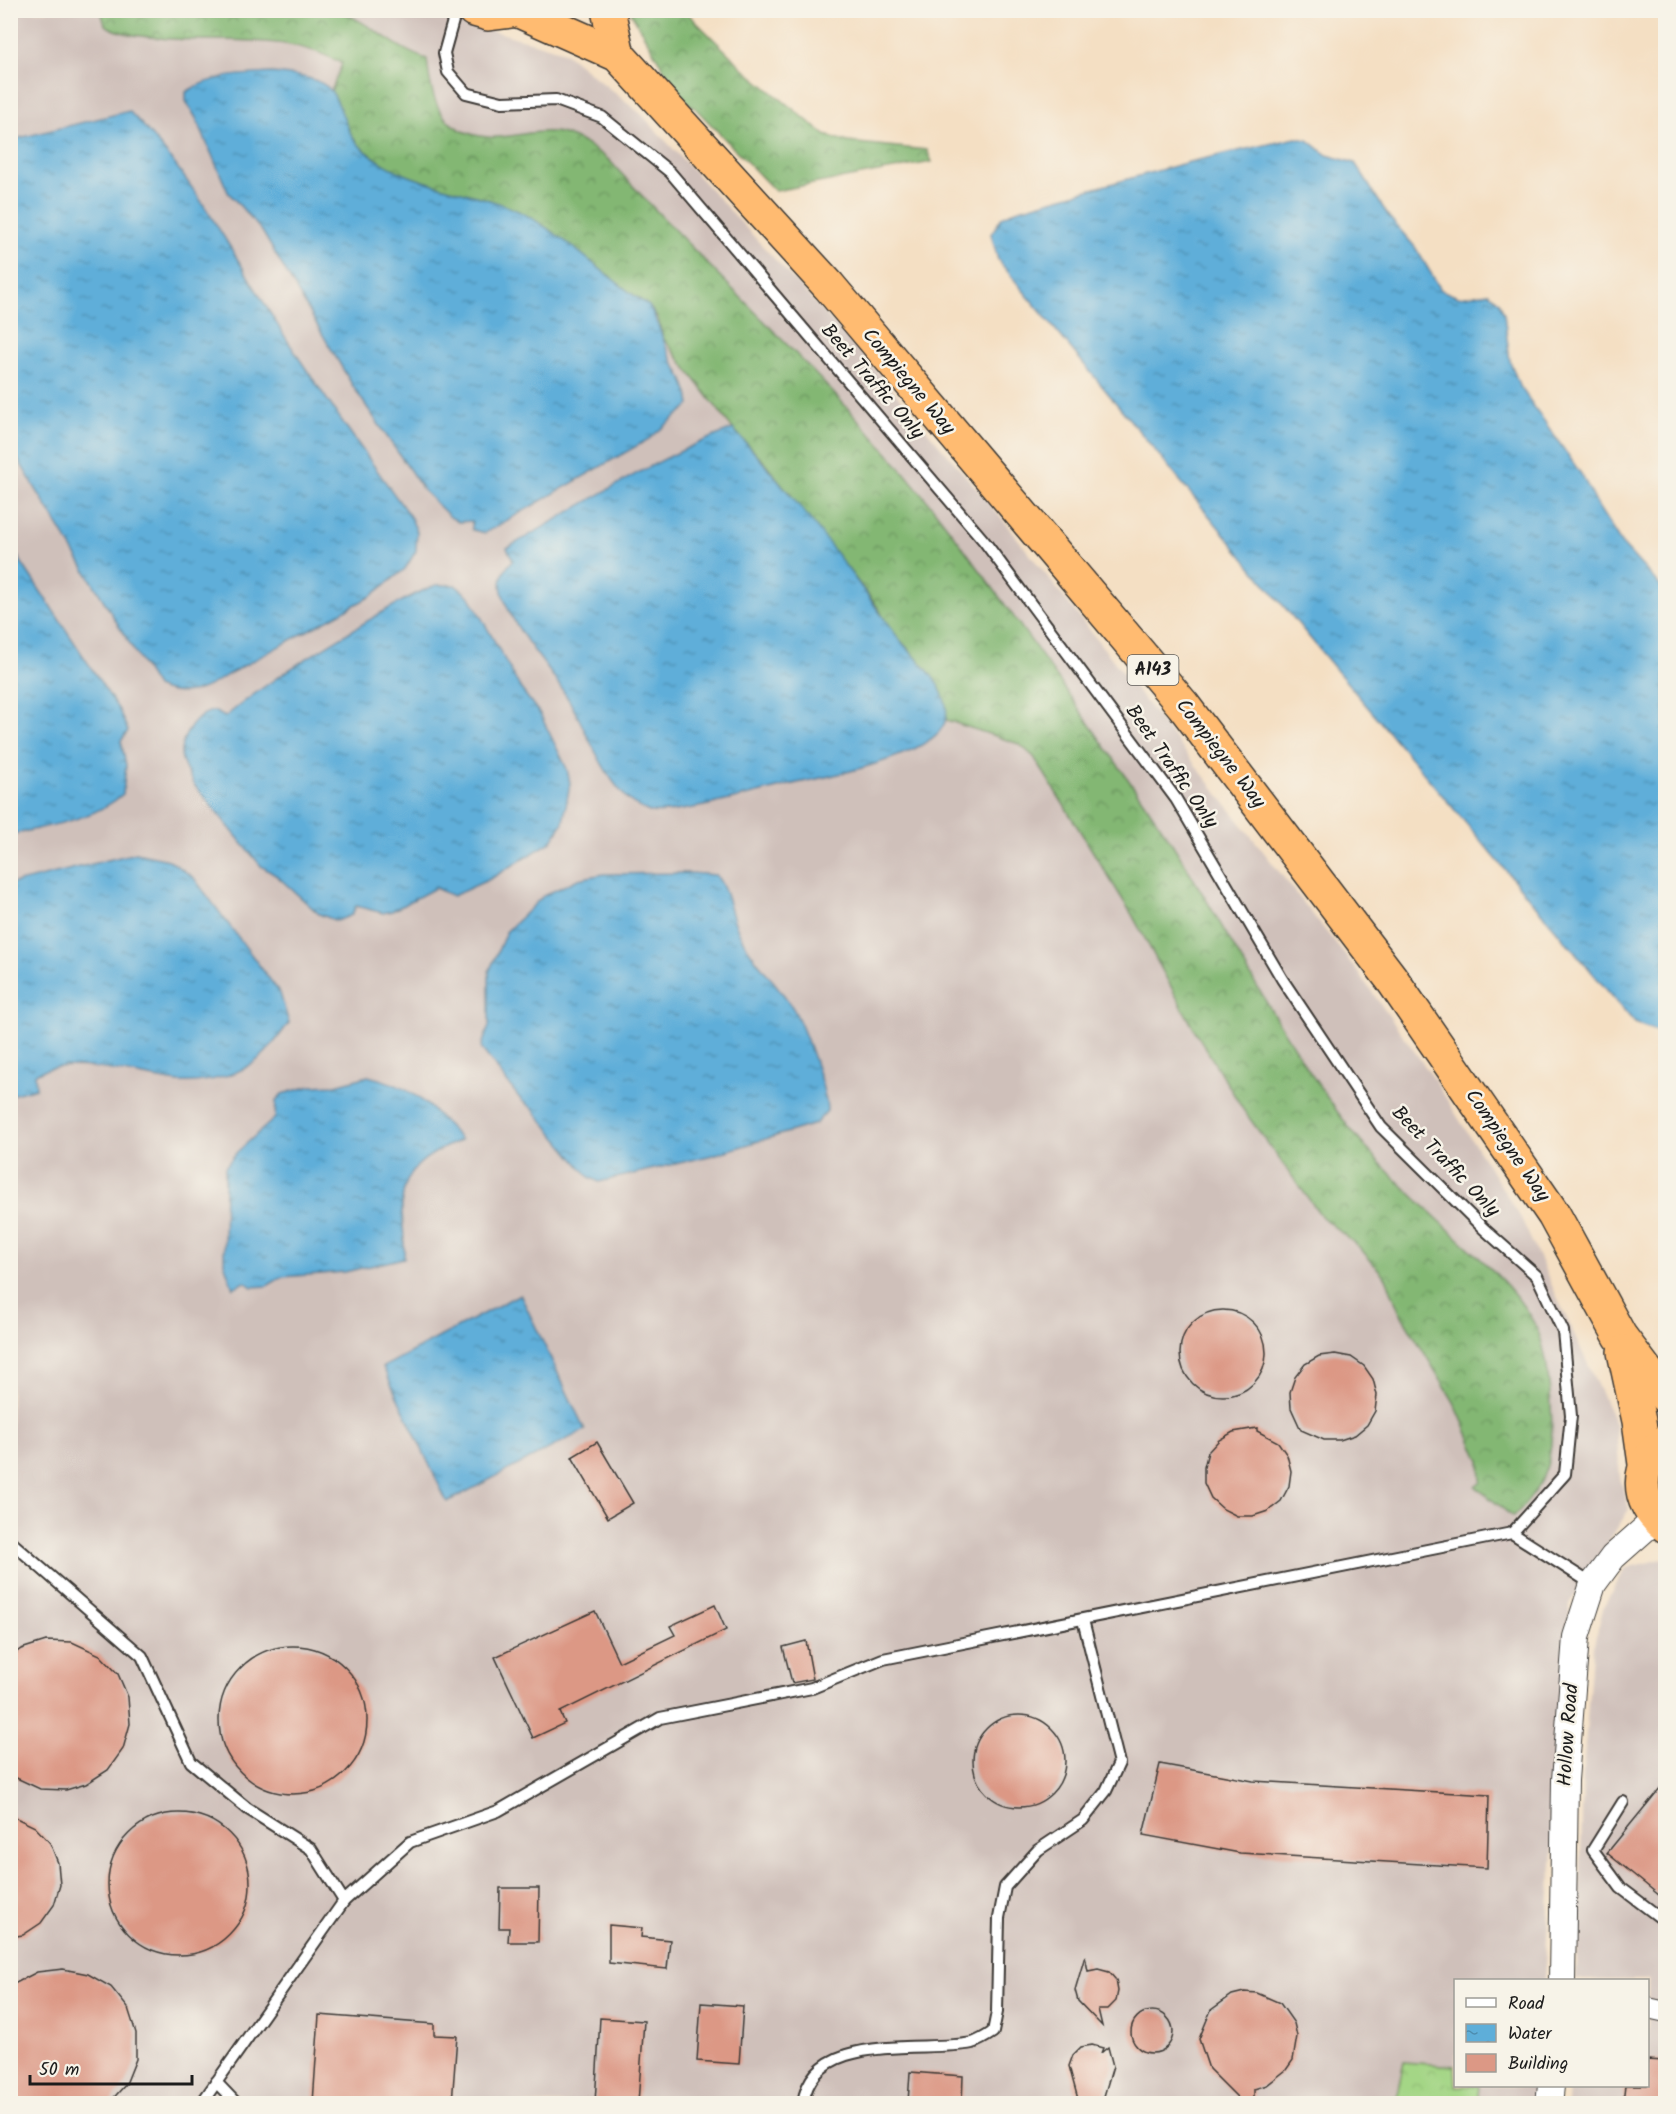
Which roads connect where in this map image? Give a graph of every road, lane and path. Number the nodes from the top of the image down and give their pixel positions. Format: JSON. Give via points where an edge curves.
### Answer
{"nodes":[{"id":1,"x":456,"y":10,"type":"edge"},
{"id":2,"x":474,"y":10,"type":"edge"},
{"id":3,"x":608,"y":10,"type":"edge"},
{"id":4,"x":519,"y":11,"type":"edge"},
{"id":5,"x":618,"y":55,"type":"junction"},
{"id":6,"x":1620,"y":1336,"type":"junction"},
{"id":7,"x":1665,"y":1397,"type":"edge"},
{"id":8,"x":1655,"y":1452,"type":"edge"},
{"id":9,"x":1661,"y":1523,"type":"edge"},
{"id":10,"x":1512,"y":1533,"type":"junction"},
{"id":11,"x":10,"y":1541,"type":"edge"},
{"id":12,"x":1593,"y":1584,"type":"junction"},
{"id":13,"x":1083,"y":1620,"type":"junction"},
{"id":14,"x":1623,"y":1802,"type":"dead end"},
{"id":15,"x":344,"y":1901,"type":"junction"},
{"id":16,"x":1665,"y":1922,"type":"edge"},
{"id":17,"x":1562,"y":1979,"type":"edge"},
{"id":18,"x":1649,"y":2008,"type":"edge"},
{"id":19,"x":1665,"y":2012,"type":"edge"},
{"id":20,"x":216,"y":2082,"type":"junction"},
{"id":21,"x":1551,"y":2087,"type":"edge"},
{"id":22,"x":201,"y":2103,"type":"edge"},
{"id":23,"x":237,"y":2103,"type":"edge"},
{"id":24,"x":803,"y":2103,"type":"edge"},
{"id":25,"x":1549,"y":2103,"type":"edge"}],
"edges":[{"from":1,"to":10,"type":"lane","name":"Beet Traffic Only","via":[[444,53],[448,72],[466,93],[502,102],[556,100],[602,117],[670,172],[992,550],[1176,799],[1282,979],[1381,1127],[1537,1276],[1563,1330],[1571,1416],[1569,1439],[1565,1474]]},
{"from":2,"to":4,"type":"highway","via":[[488,14]]},
{"from":3,"to":5,"type":"highway","name":"Compiegne Way","number":"A143"},
{"from":4,"to":5,"type":"highway","name":"Compiegne Way","number":"A143"},
{"from":5,"to":6,"type":"highway","name":"Compiegne Way","number":"A143","via":[[829,286],[1183,705],[1391,978],[1554,1215]]},
{"from":6,"to":7,"type":"highway","name":"Compiegne Way","number":"A143"},
{"from":6,"to":8,"type":"highway","name":"Compiegne Way","number":"A143","via":[[1639,1421]]},
{"from":8,"to":9,"type":"highway","name":"Compiegne Way","via":[[1641,1478],[1642,1493],[1647,1507]]},
{"from":9,"to":12,"type":"street","name":"Hollow Road","via":[[1613,1557]]},
{"from":10,"to":12,"type":"lane"},
{"from":10,"to":13,"type":"lane"},
{"from":11,"to":15,"type":"lane","via":[[142,1656],[191,1762],[248,1809],[311,1849]]},
{"from":12,"to":17,"type":"street","name":"Hollow Road","via":[[1576,1637],[1565,1780]]},
{"from":13,"to":15,"type":"lane","via":[[883,1659],[812,1688],[660,1718],[498,1811],[410,1842]]},
{"from":13,"to":24,"type":"lane","via":[[1119,1763],[1106,1791],[1083,1820],[1038,1850],[1005,1887],[999,1918],[993,2032],[974,2043],[863,2051],[834,2058],[818,2071]]},
{"from":14,"to":16,"type":"lane","via":[[1593,1850],[1621,1888]]},
{"from":15,"to":20,"type":"lane"},
{"from":18,"to":19,"type":"street"},
{"from":20,"to":22,"type":"lane"},
{"from":20,"to":23,"type":"lane"},
{"from":21,"to":25,"type":"street"}]}
